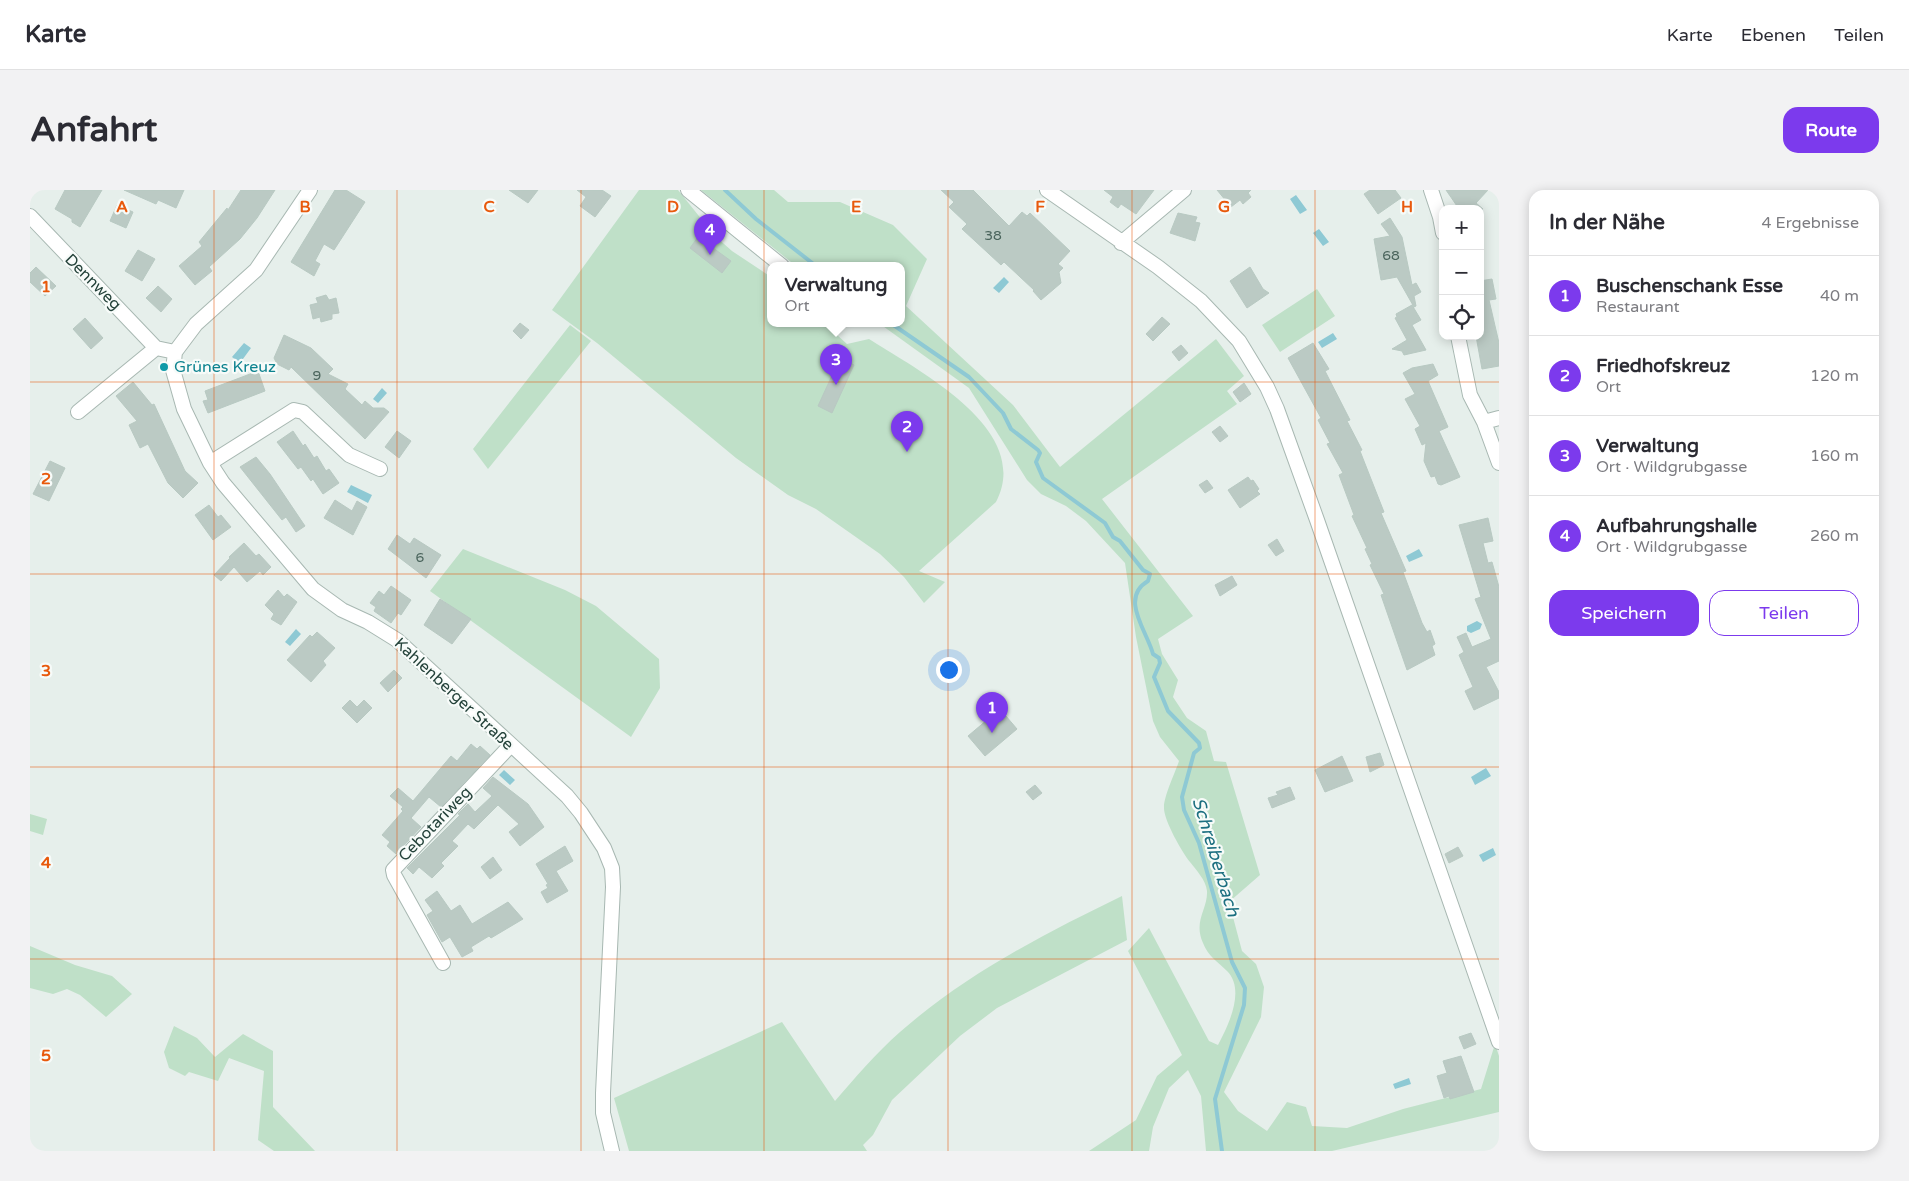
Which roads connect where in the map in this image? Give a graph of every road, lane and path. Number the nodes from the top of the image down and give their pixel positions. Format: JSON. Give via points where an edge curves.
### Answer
{"nodes":[{"id":1,"x":310,"y":190,"type":"edge"},
{"id":2,"x":688,"y":190,"type":"edge"},
{"id":3,"x":1047,"y":190,"type":"edge"},
{"id":4,"x":1184,"y":190,"type":"edge"},
{"id":5,"x":1431,"y":190,"type":"edge"},
{"id":6,"x":1439,"y":214,"type":"edge"},
{"id":7,"x":30,"y":216,"type":"edge"},
{"id":8,"x":1121,"y":243,"type":"junction"},
{"id":9,"x":777,"y":262,"type":"edge"},
{"id":10,"x":1459,"y":340,"type":"edge"},
{"id":11,"x":156,"y":348,"type":"junction"},
{"id":12,"x":174,"y":352,"type":"junction"},
{"id":13,"x":78,"y":412,"type":"dead end"},
{"id":14,"x":1499,"y":418,"type":"edge"},
{"id":15,"x":1484,"y":422,"type":"junction"},
{"id":16,"x":210,"y":463,"type":"junction"},
{"id":17,"x":1499,"y":463,"type":"edge"},
{"id":18,"x":380,"y":469,"type":"dead end"},
{"id":19,"x":510,"y":746,"type":"junction"},
{"id":20,"x":443,"y":963,"type":"dead end"},
{"id":21,"x":1499,"y":1042,"type":"edge"},
{"id":22,"x":612,"y":1151,"type":"edge"}],
"edges":[{"from":1,"to":12,"type":"street","via":[[256,270],[196,324]]},
{"from":2,"to":9,"type":"street"},
{"from":3,"to":8,"type":"street"},
{"from":4,"to":8,"type":"street"},
{"from":5,"to":6,"type":"street"},
{"from":7,"to":11,"type":"street","name":"Dennweg"},
{"from":8,"to":21,"type":"street","via":[[1201,301],[1239,341],[1267,387]]},
{"from":10,"to":15,"type":"street","via":[[1470,395]]},
{"from":11,"to":12,"type":"street"},
{"from":11,"to":13,"type":"street"},
{"from":12,"to":16,"type":"street","name":"Kahlenberger Straße","via":[[177,389]]},
{"from":14,"to":15,"type":"street"},
{"from":15,"to":17,"type":"street"},
{"from":16,"to":18,"type":"street","via":[[294,410],[303,412],[349,455]]},
{"from":16,"to":19,"type":"street","name":"Kahlenberger Straße","via":[[230,493],[313,588],[342,610],[397,640]]},
{"from":19,"to":20,"type":"street","name":"Cebotariweg","via":[[393,870]]},
{"from":19,"to":22,"type":"street","name":"Kahlenberger Straße","via":[[567,796],[604,848],[612,868],[603,1113]]}]}
